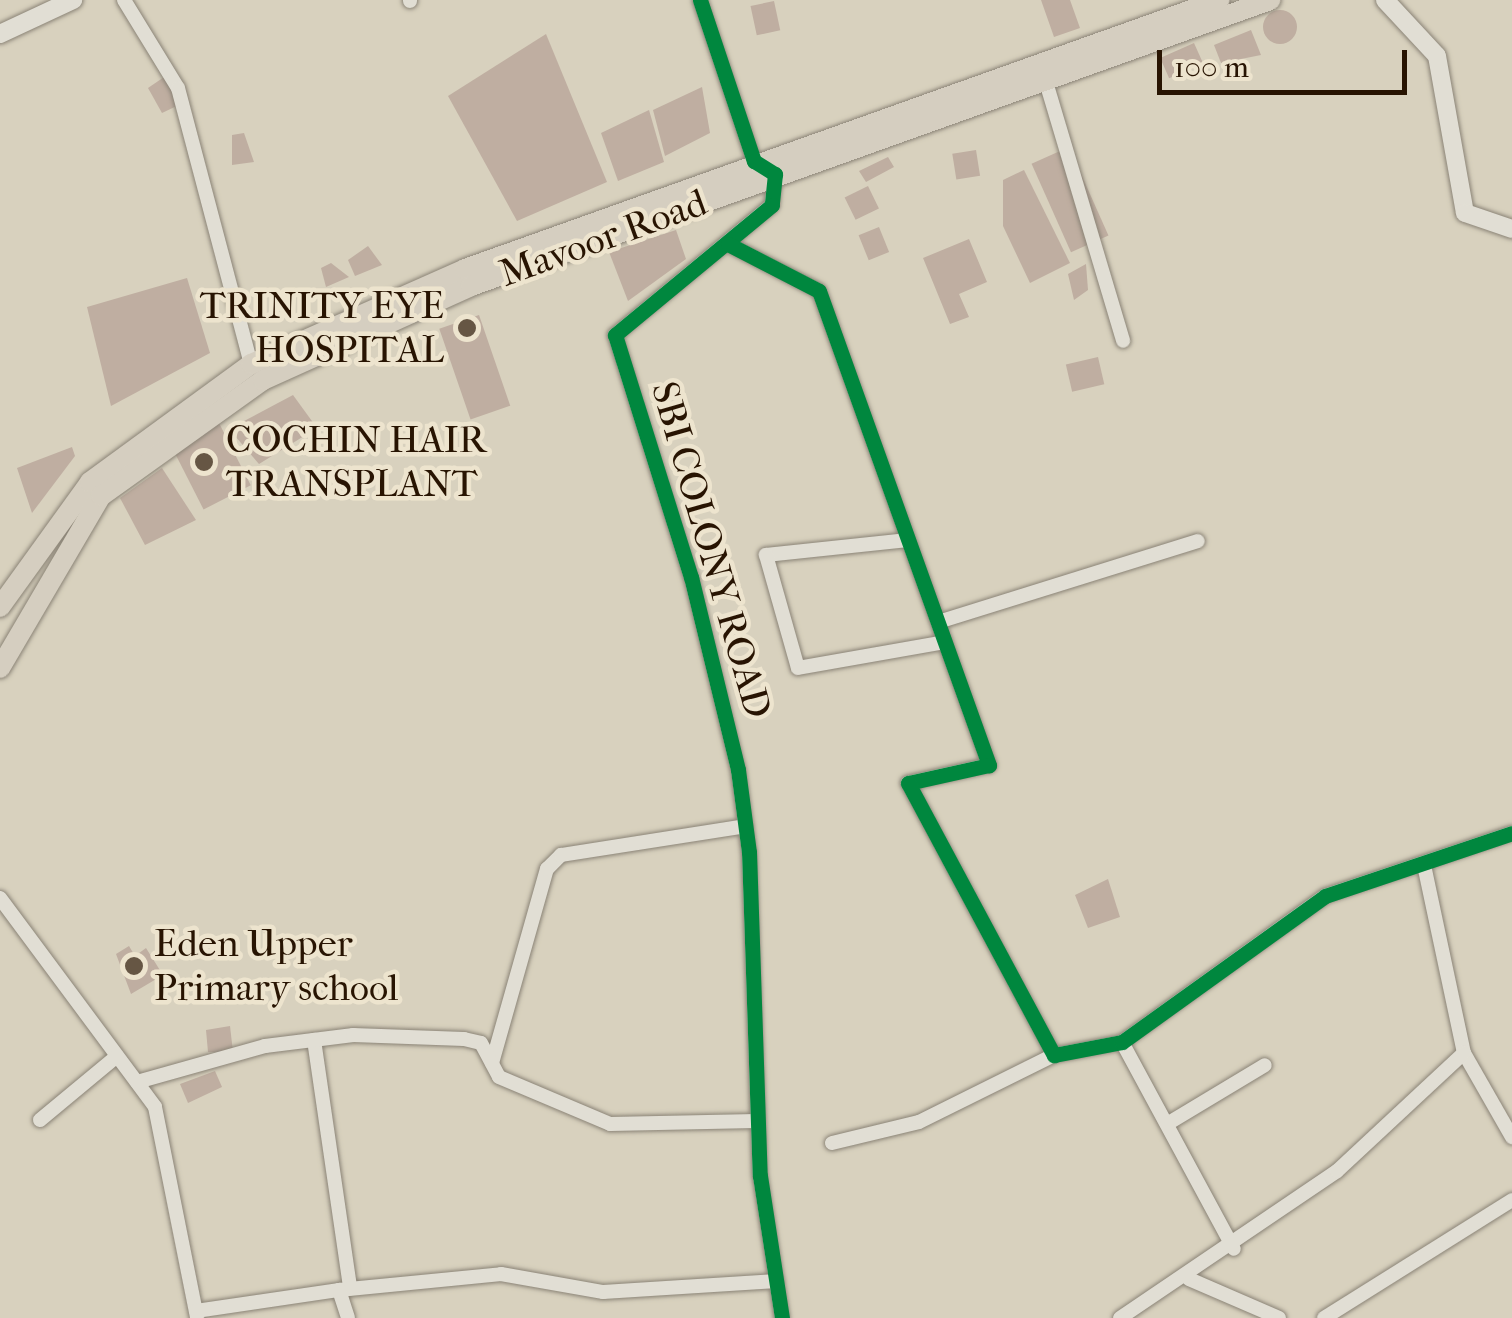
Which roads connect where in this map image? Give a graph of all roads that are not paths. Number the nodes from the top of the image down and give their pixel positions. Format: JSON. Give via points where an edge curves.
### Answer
{"nodes":[{"id":1,"x":73,"y":0,"type":"edge"},
{"id":2,"x":124,"y":0,"type":"edge"},
{"id":3,"x":700,"y":0,"type":"edge"},
{"id":4,"x":1218,"y":0,"type":"edge"},
{"id":5,"x":1270,"y":0,"type":"edge"},
{"id":6,"x":1386,"y":0,"type":"edge"},
{"id":7,"x":0,"y":34,"type":"edge"},
{"id":8,"x":1046,"y":82,"type":"junction"},
{"id":9,"x":754,"y":161,"type":"junction"},
{"id":10,"x":775,"y":174,"type":"junction"},
{"id":11,"x":1512,"y":229,"type":"edge"},
{"id":12,"x":728,"y":244,"type":"junction"},
{"id":13,"x":1123,"y":341,"type":"dead end"},
{"id":14,"x":252,"y":364,"type":"junction"},
{"id":15,"x":908,"y":540,"type":"junction"},
{"id":16,"x":1198,"y":541,"type":"dead end"},
{"id":17,"x":0,"y":607,"type":"edge"},
{"id":18,"x":938,"y":622,"type":"junction"},
{"id":19,"x":945,"y":642,"type":"junction"},
{"id":20,"x":0,"y":668,"type":"edge"},
{"id":21,"x":746,"y":826,"type":"junction"},
{"id":22,"x":1512,"y":833,"type":"edge"},
{"id":23,"x":1424,"y":865,"type":"junction"},
{"id":24,"x":0,"y":898,"type":"edge"},
{"id":25,"x":314,"y":1040,"type":"junction"},
{"id":26,"x":1122,"y":1042,"type":"junction"},
{"id":27,"x":1464,"y":1053,"type":"junction"},
{"id":28,"x":1054,"y":1055,"type":"junction"},
{"id":29,"x":117,"y":1056,"type":"junction"},
{"id":30,"x":492,"y":1063,"type":"junction"},
{"id":31,"x":1264,"y":1065,"type":"dead end"},
{"id":32,"x":137,"y":1082,"type":"junction"},
{"id":33,"x":40,"y":1120,"type":"dead end"},
{"id":34,"x":756,"y":1120,"type":"junction"},
{"id":35,"x":1167,"y":1124,"type":"junction"},
{"id":36,"x":1512,"y":1137,"type":"edge"},
{"id":37,"x":832,"y":1143,"type":"dead end"},
{"id":38,"x":1512,"y":1200,"type":"edge"},
{"id":39,"x":1234,"y":1248,"type":"junction"},
{"id":40,"x":1189,"y":1279,"type":"junction"},
{"id":41,"x":777,"y":1281,"type":"junction"},
{"id":42,"x":345,"y":1290,"type":"junction"},
{"id":43,"x":196,"y":1314,"type":"edge"},
{"id":44,"x":348,"y":1318,"type":"edge"},
{"id":45,"x":782,"y":1318,"type":"edge"},
{"id":46,"x":1120,"y":1318,"type":"edge"},
{"id":47,"x":1280,"y":1318,"type":"edge"},
{"id":48,"x":1324,"y":1318,"type":"edge"}],
"edges":[{"from":1,"to":7,"type":"street"},
{"from":2,"to":14,"type":"street","via":[[178,88]]},
{"from":3,"to":9,"type":"street"},
{"from":4,"to":9,"type":"main road","name":"Mavoor Road"},
{"from":5,"to":8,"type":"main road","name":"Mavoor Road"},
{"from":6,"to":11,"type":"street","via":[[1437,56],[1465,213]]},
{"from":8,"to":10,"type":"main road","name":"Mavoor Road"},
{"from":8,"to":13,"type":"street"},
{"from":9,"to":10,"type":"street"},
{"from":9,"to":14,"type":"main road","name":"Mavoor Road","via":[[406,293]]},
{"from":10,"to":12,"type":"street","name":"SBI COLONY ROAD","via":[[772,206]]},
{"from":10,"to":20,"type":"main road","name":"Mavoor Road","via":[[381,322],[221,404],[88,512]]},
{"from":12,"to":15,"type":"street","via":[[819,291]]},
{"from":12,"to":21,"type":"street","name":"SBI COLONY ROAD","via":[[614,335],[724,697]]},
{"from":14,"to":17,"type":"main road","name":"Mavoor Road","via":[[90,482]]},
{"from":15,"to":18,"type":"street"},
{"from":15,"to":19,"type":"street","via":[[766,555],[798,668]]},
{"from":16,"to":18,"type":"street"},
{"from":18,"to":19,"type":"street"},
{"from":19,"to":28,"type":"street","via":[[989,764],[908,784]]},
{"from":21,"to":30,"type":"street","via":[[561,855],[547,870]]},
{"from":21,"to":34,"type":"street","name":"SBI COLONY ROAD"},
{"from":22,"to":23,"type":"street"},
{"from":23,"to":26,"type":"street","via":[[1325,896]]},
{"from":23,"to":27,"type":"street"},
{"from":24,"to":29,"type":"street"},
{"from":25,"to":30,"type":"street","via":[[464,1039],[481,1043]]},
{"from":25,"to":32,"type":"street"},
{"from":25,"to":42,"type":"street"},
{"from":26,"to":28,"type":"street"},
{"from":26,"to":35,"type":"street"},
{"from":27,"to":36,"type":"street"},
{"from":27,"to":39,"type":"street","via":[[1337,1171]]},
{"from":28,"to":37,"type":"street","via":[[919,1122]]},
{"from":29,"to":32,"type":"street"},
{"from":29,"to":33,"type":"street"},
{"from":30,"to":34,"type":"street","via":[[499,1077],[610,1124]]},
{"from":31,"to":35,"type":"street"},
{"from":32,"to":43,"type":"street","via":[[155,1108]]},
{"from":34,"to":41,"type":"street","name":"SBI COLONY ROAD"},
{"from":35,"to":39,"type":"street"},
{"from":38,"to":48,"type":"street"},
{"from":39,"to":40,"type":"street"},
{"from":40,"to":46,"type":"street"},
{"from":40,"to":47,"type":"street"},
{"from":41,"to":42,"type":"street","via":[[603,1292],[501,1274]]},
{"from":41,"to":45,"type":"street","name":"SBI COLONY ROAD"},
{"from":42,"to":43,"type":"street"},
{"from":42,"to":44,"type":"street"}]}
